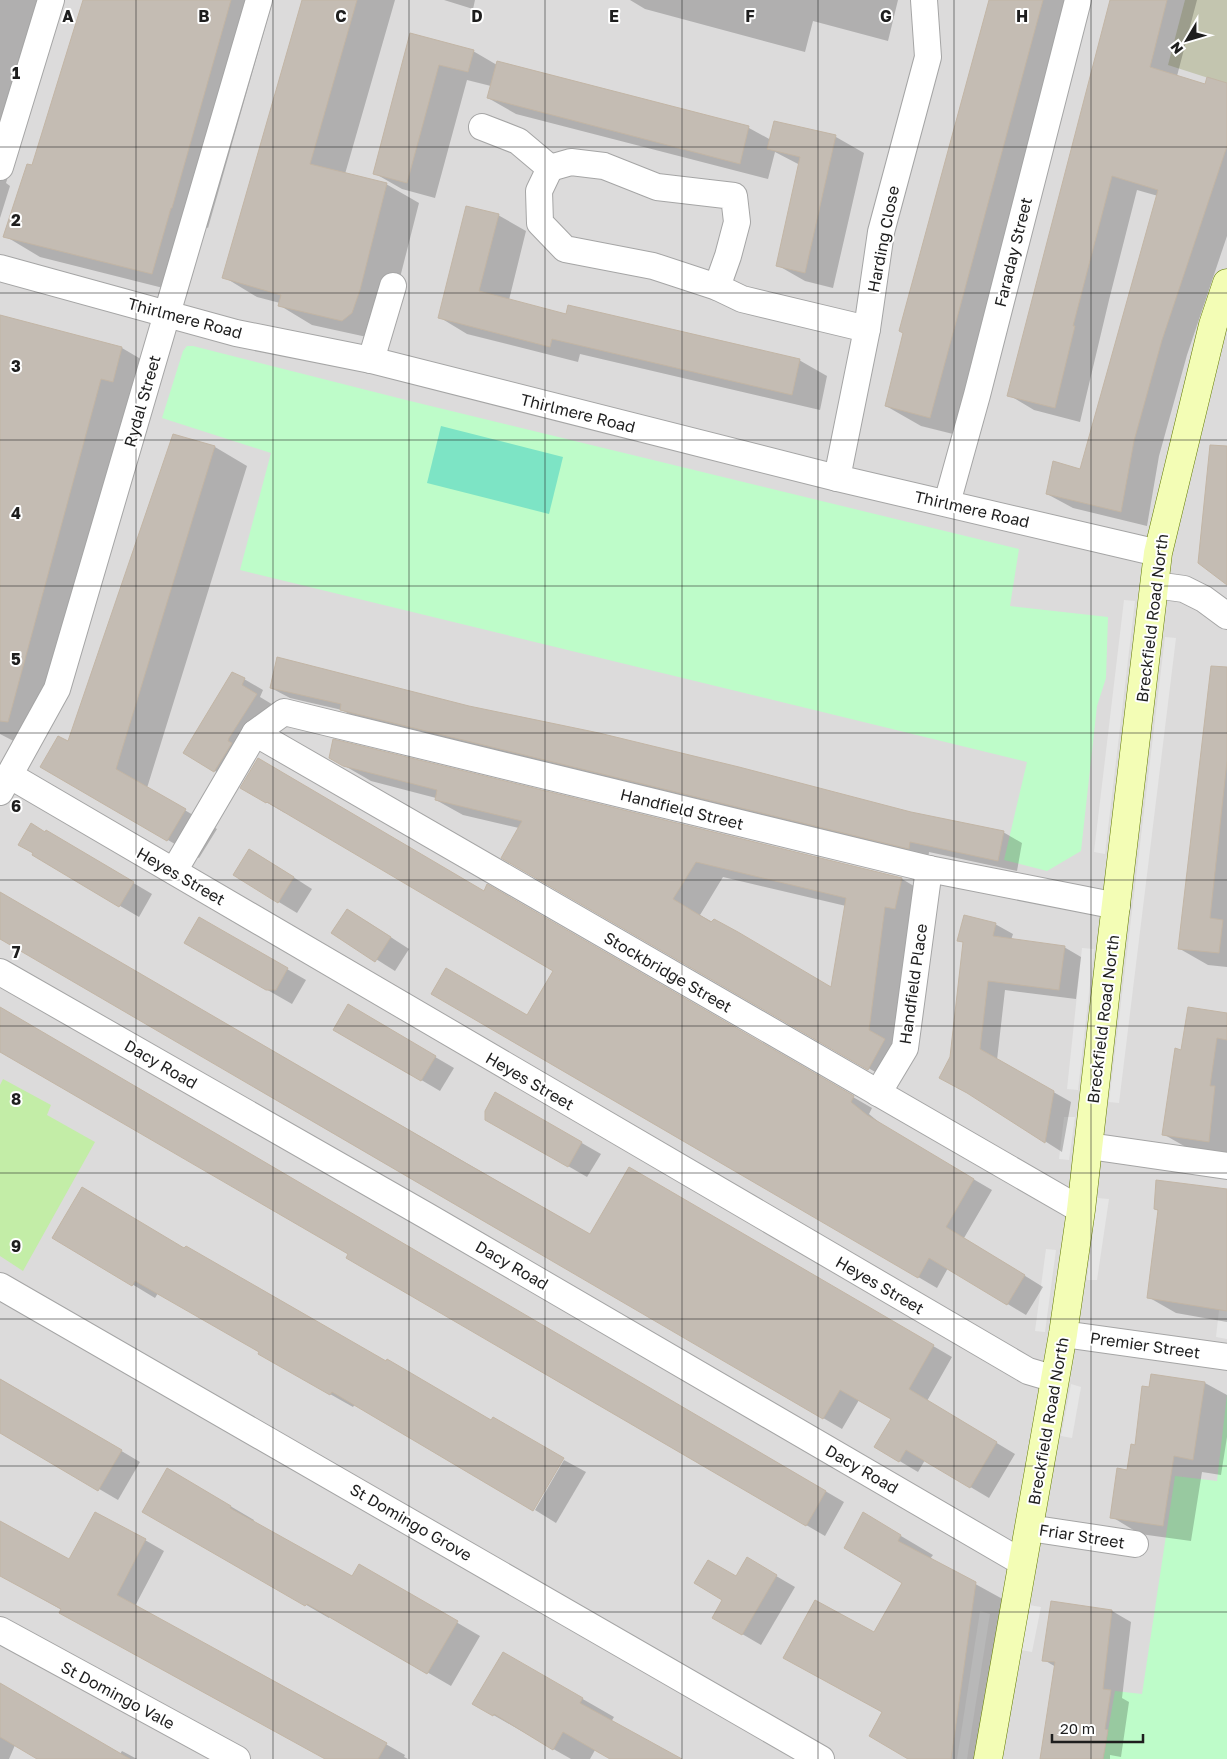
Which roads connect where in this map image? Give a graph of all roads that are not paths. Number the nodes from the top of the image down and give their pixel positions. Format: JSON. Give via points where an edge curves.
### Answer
{"nodes":[{"id":1,"x":51,"y":0,"type":"edge"},
{"id":2,"x":260,"y":0,"type":"edge"},
{"id":3,"x":924,"y":0,"type":"edge"},
{"id":4,"x":1078,"y":0,"type":"edge"},
{"id":5,"x":482,"y":127,"type":"dead end"},
{"id":6,"x":0,"y":167,"type":"edge"},
{"id":7,"x":550,"y":168,"type":"junction"},
{"id":8,"x":0,"y":268,"type":"edge"},
{"id":9,"x":1227,"y":283,"type":"edge"},
{"id":10,"x":393,"y":286,"type":"dead end"},
{"id":11,"x":717,"y":287,"type":"junction"},
{"id":12,"x":167,"y":314,"type":"junction"},
{"id":13,"x":1220,"y":327,"type":"edge"},
{"id":14,"x":867,"y":329,"type":"junction"},
{"id":15,"x":371,"y":360,"type":"junction"},
{"id":16,"x":837,"y":478,"type":"junction"},
{"id":17,"x":947,"y":503,"type":"junction"},
{"id":18,"x":1158,"y":553,"type":"junction"},
{"id":19,"x":1155,"y":585,"type":"junction"},
{"id":20,"x":1227,"y":616,"type":"edge"},
{"id":21,"x":255,"y":733,"type":"junction"},
{"id":22,"x":4,"y":784,"type":"edge"},
{"id":23,"x":929,"y":868,"type":"junction"},
{"id":24,"x":174,"y":872,"type":"junction"},
{"id":25,"x":1117,"y":906,"type":"junction"},
{"id":26,"x":0,"y":972,"type":"edge"},
{"id":27,"x":878,"y":1093,"type":"junction"},
{"id":28,"x":1089,"y":1146,"type":"junction"},
{"id":29,"x":1227,"y":1166,"type":"edge"},
{"id":30,"x":1081,"y":1210,"type":"junction"},
{"id":31,"x":0,"y":1286,"type":"edge"},
{"id":32,"x":1063,"y":1334,"type":"junction"},
{"id":33,"x":1227,"y":1356,"type":"edge"},
{"id":34,"x":1055,"y":1379,"type":"junction"},
{"id":35,"x":1029,"y":1528,"type":"junction"},
{"id":36,"x":1135,"y":1544,"type":"dead end"},
{"id":37,"x":1023,"y":1563,"type":"junction"},
{"id":38,"x":0,"y":1630,"type":"edge"},
{"id":39,"x":211,"y":1753,"type":"edge"},
{"id":40,"x":237,"y":1759,"type":"edge"},
{"id":41,"x":821,"y":1759,"type":"edge"},
{"id":42,"x":988,"y":1759,"type":"edge"}],
"edges":[{"from":1,"to":6,"type":"street"},
{"from":2,"to":12,"type":"street","name":"Rydal Street"},
{"from":3,"to":14,"type":"street","name":"Harding Close","via":[[928,57],[881,232]]},
{"from":4,"to":17,"type":"street","name":"Faraday Street"},
{"from":5,"to":7,"type":"street","via":[[518,141]]},
{"from":7,"to":11,"type":"street","via":[[539,191],[540,223],[565,250],[654,266]]},
{"from":7,"to":11,"type":"street","via":[[571,162],[604,166],[657,187],[734,196],[737,222]]},
{"from":8,"to":12,"type":"street","name":"Thirlmere Road"},
{"from":9,"to":13,"type":"street","name":"Breckfield Road North"},
{"from":10,"to":15,"type":"street"},
{"from":11,"to":14,"type":"street","via":[[742,299]]},
{"from":12,"to":15,"type":"street","name":"Thirlmere Road","via":[[236,333]]},
{"from":12,"to":22,"type":"street","name":"Rydal Street","via":[[58,689]]},
{"from":13,"to":18,"type":"street","name":"Breckfield Road North"},
{"from":14,"to":16,"type":"street","name":"Harding Close"},
{"from":15,"to":16,"type":"street","name":"Thirlmere Road"},
{"from":16,"to":17,"type":"street","name":"Thirlmere Road"},
{"from":17,"to":18,"type":"street","name":"Thirlmere Road"},
{"from":18,"to":19,"type":"street","name":"Breckfield Road North"},
{"from":19,"to":20,"type":"street","via":[[1184,589]]},
{"from":19,"to":25,"type":"street","name":"Breckfield Road North"},
{"from":21,"to":23,"type":"street","name":"Handfield Street","via":[[284,712]]},
{"from":21,"to":24,"type":"street"},
{"from":21,"to":27,"type":"street","name":"Stockbridge Street"},
{"from":22,"to":24,"type":"street","name":"Heyes Street"},
{"from":23,"to":25,"type":"street","name":"Handfield Street"},
{"from":23,"to":27,"type":"street","name":"Handfield Place","via":[[905,1048]]},
{"from":24,"to":34,"type":"street","name":"Heyes Street","via":[[970,1338],[1028,1371]]},
{"from":25,"to":28,"type":"street","name":"Breckfield Road North"},
{"from":26,"to":37,"type":"street","name":"Dacy Road"},
{"from":27,"to":30,"type":"street","name":"Stockbridge Street"},
{"from":28,"to":29,"type":"street"},
{"from":28,"to":30,"type":"street","name":"Breckfield Road North"},
{"from":30,"to":32,"type":"street","name":"Breckfield Road North"},
{"from":31,"to":41,"type":"street","name":"St Domingo Grove"},
{"from":32,"to":33,"type":"street","name":"Premier Street"},
{"from":32,"to":34,"type":"street","name":"Breckfield Road North"},
{"from":34,"to":35,"type":"street","name":"Breckfield Road North"},
{"from":35,"to":36,"type":"street","name":"Friar Street"},
{"from":35,"to":37,"type":"street","name":"Breckfield Road North"},
{"from":37,"to":42,"type":"street","name":"Breckfield Road North"},
{"from":38,"to":39,"type":"street","name":"St Domingo Vale"},
{"from":39,"to":40,"type":"street","name":"St Domingo Vale"}]}
